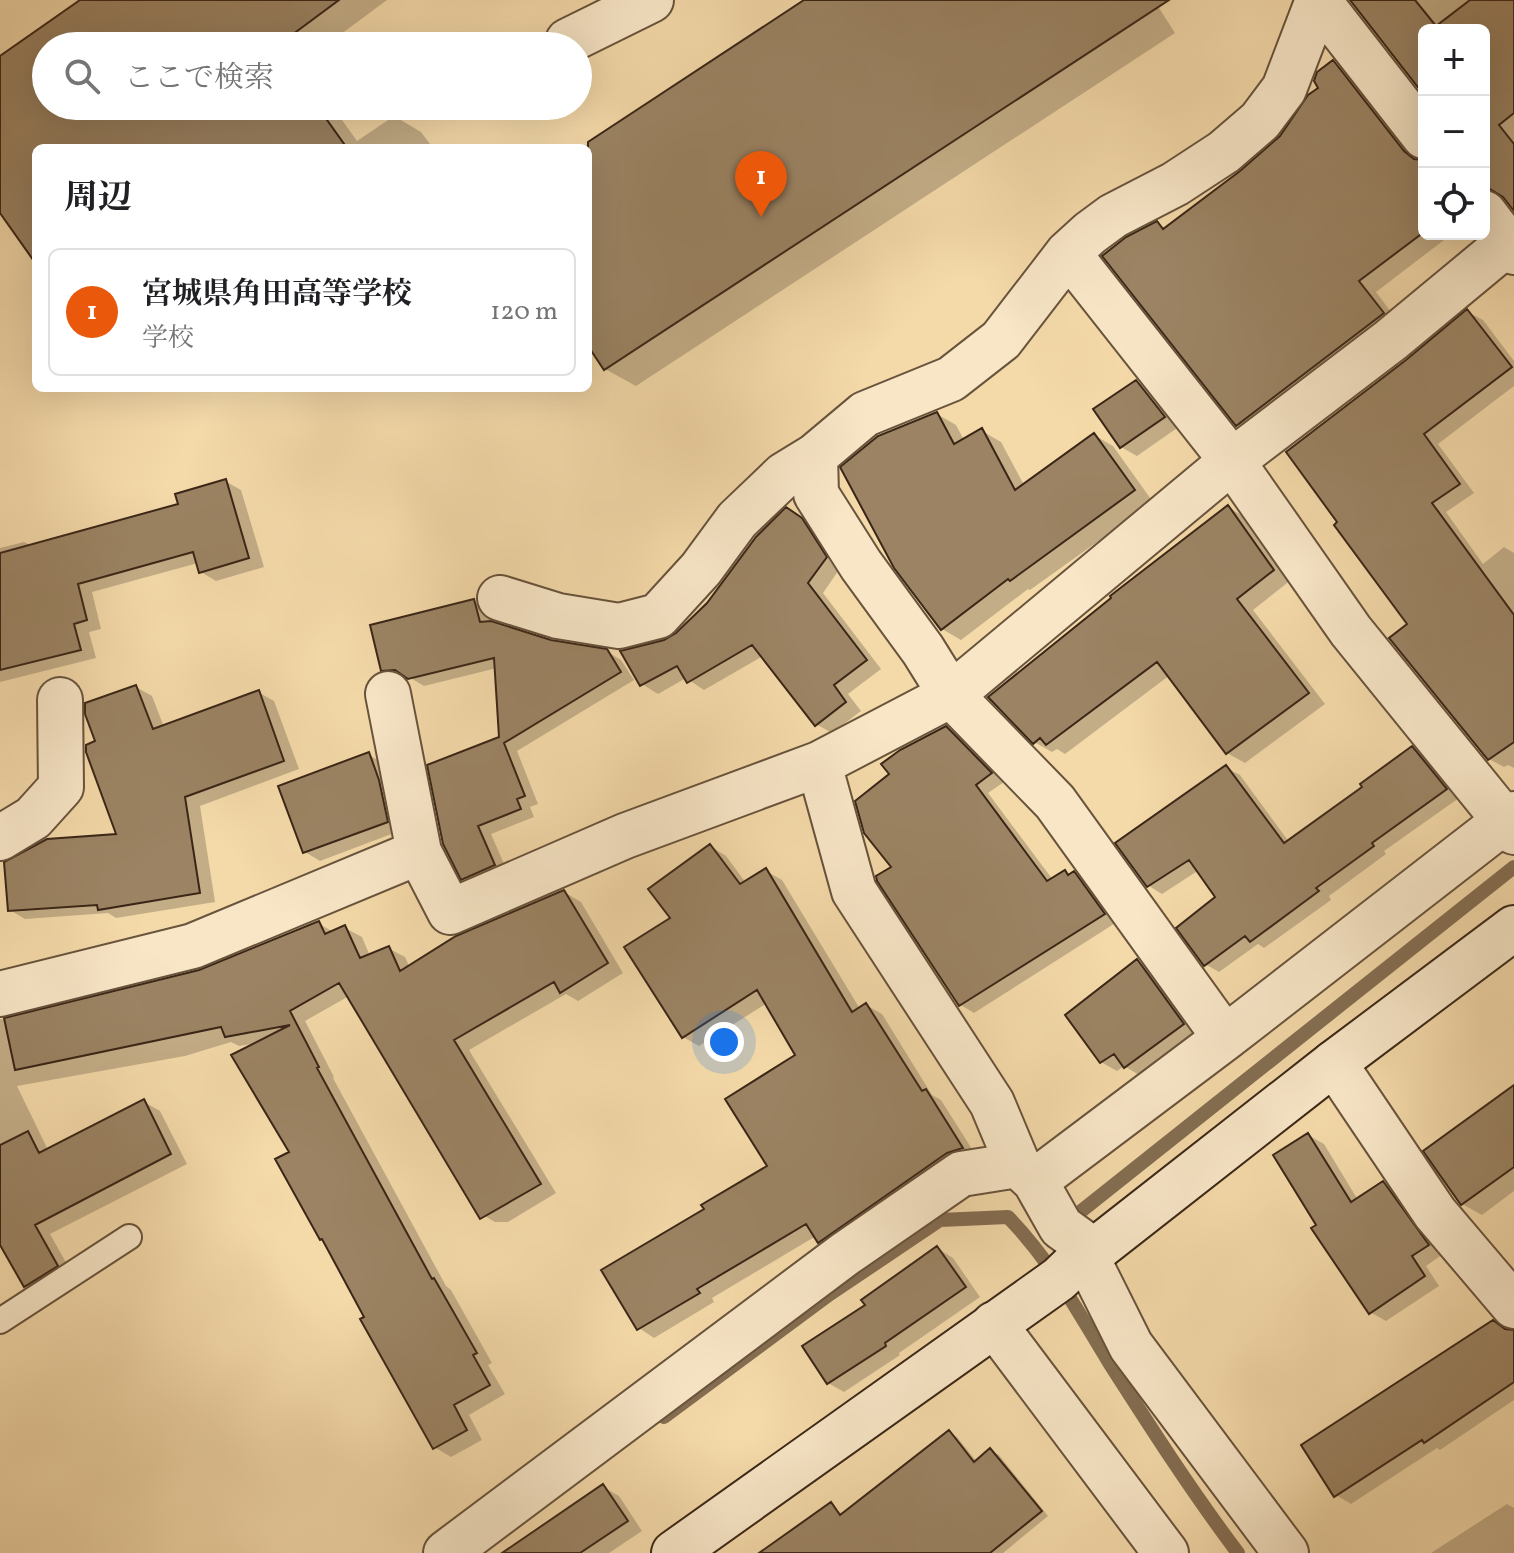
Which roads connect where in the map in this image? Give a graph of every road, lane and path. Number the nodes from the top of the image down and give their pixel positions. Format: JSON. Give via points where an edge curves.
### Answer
{"nodes":[{"id":1,"x":651,"y":0,"type":"edge"},
{"id":2,"x":586,"y":32,"type":"edge"},
{"id":3,"x":1418,"y":128,"type":"edge"},
{"id":4,"x":1505,"y":237,"type":"edge"},
{"id":5,"x":1068,"y":253,"type":"junction"},
{"id":6,"x":815,"y":456,"type":"junction"},
{"id":7,"x":1232,"y":461,"type":"junction"},
{"id":8,"x":500,"y":598,"type":"dead end"},
{"id":9,"x":388,"y":694,"type":"dead end"},
{"id":10,"x":951,"y":695,"type":"junction"},
{"id":11,"x":60,"y":700,"type":"dead end"},
{"id":12,"x":819,"y":764,"type":"junction"},
{"id":13,"x":1511,"y":822,"type":"edge"},
{"id":14,"x":0,"y":838,"type":"edge"},
{"id":15,"x":419,"y":852,"type":"junction"},
{"id":16,"x":1514,"y":928,"type":"edge"},
{"id":17,"x":0,"y":994,"type":"edge"},
{"id":18,"x":1225,"y":1038,"type":"junction"},
{"id":19,"x":1334,"y":1063,"type":"junction"},
{"id":20,"x":1027,"y":1173,"type":"junction"},
{"id":21,"x":129,"y":1237,"type":"dead end"},
{"id":22,"x":1089,"y":1253,"type":"junction"},
{"id":23,"x":1514,"y":1306,"type":"edge"},
{"id":24,"x":0,"y":1321,"type":"edge"},
{"id":25,"x":994,"y":1324,"type":"junction"},
{"id":26,"x":446,"y":1553,"type":"edge"},
{"id":27,"x":674,"y":1553,"type":"edge"},
{"id":28,"x":1166,"y":1553,"type":"edge"},
{"id":29,"x":1286,"y":1553,"type":"edge"}],
"edges":[{"from":1,"to":2,"type":"street"},
{"from":3,"to":5,"type":"street","via":[[1318,0],[1284,89],[1260,121],[1224,152],[1113,216]]},
{"from":4,"to":7,"type":"street","via":[[1391,340]]},
{"from":5,"to":6,"type":"street","via":[[1001,340],[951,379],[865,414]]},
{"from":5,"to":7,"type":"street"},
{"from":6,"to":8,"type":"street","via":[[784,475],[737,520],[658,616],[619,626],[558,616]]},
{"from":6,"to":10,"type":"street","via":[[816,494]]},
{"from":7,"to":10,"type":"street"},
{"from":7,"to":13,"type":"street","via":[[1351,631]]},
{"from":9,"to":15,"type":"street"},
{"from":10,"to":12,"type":"street"},
{"from":10,"to":18,"type":"street","via":[[1055,802]]},
{"from":11,"to":14,"type":"street","via":[[61,787],[33,818]]},
{"from":12,"to":15,"type":"street","via":[[625,836],[450,912]]},
{"from":12,"to":20,"type":"street","via":[[854,891],[992,1103]]},
{"from":13,"to":18,"type":"street"},
{"from":15,"to":17,"type":"street","via":[[193,946]]},
{"from":16,"to":19,"type":"street"},
{"from":18,"to":20,"type":"street"},
{"from":19,"to":22,"type":"street"},
{"from":19,"to":23,"type":"street","via":[[1435,1213]]},
{"from":20,"to":22,"type":"street","via":[[1061,1227]]},
{"from":20,"to":26,"type":"street","via":[[961,1174],[845,1254]]},
{"from":21,"to":24,"type":"lane"},
{"from":22,"to":25,"type":"street"},
{"from":22,"to":29,"type":"street","via":[[1131,1346]]},
{"from":25,"to":27,"type":"street"},
{"from":25,"to":28,"type":"street"}]}
